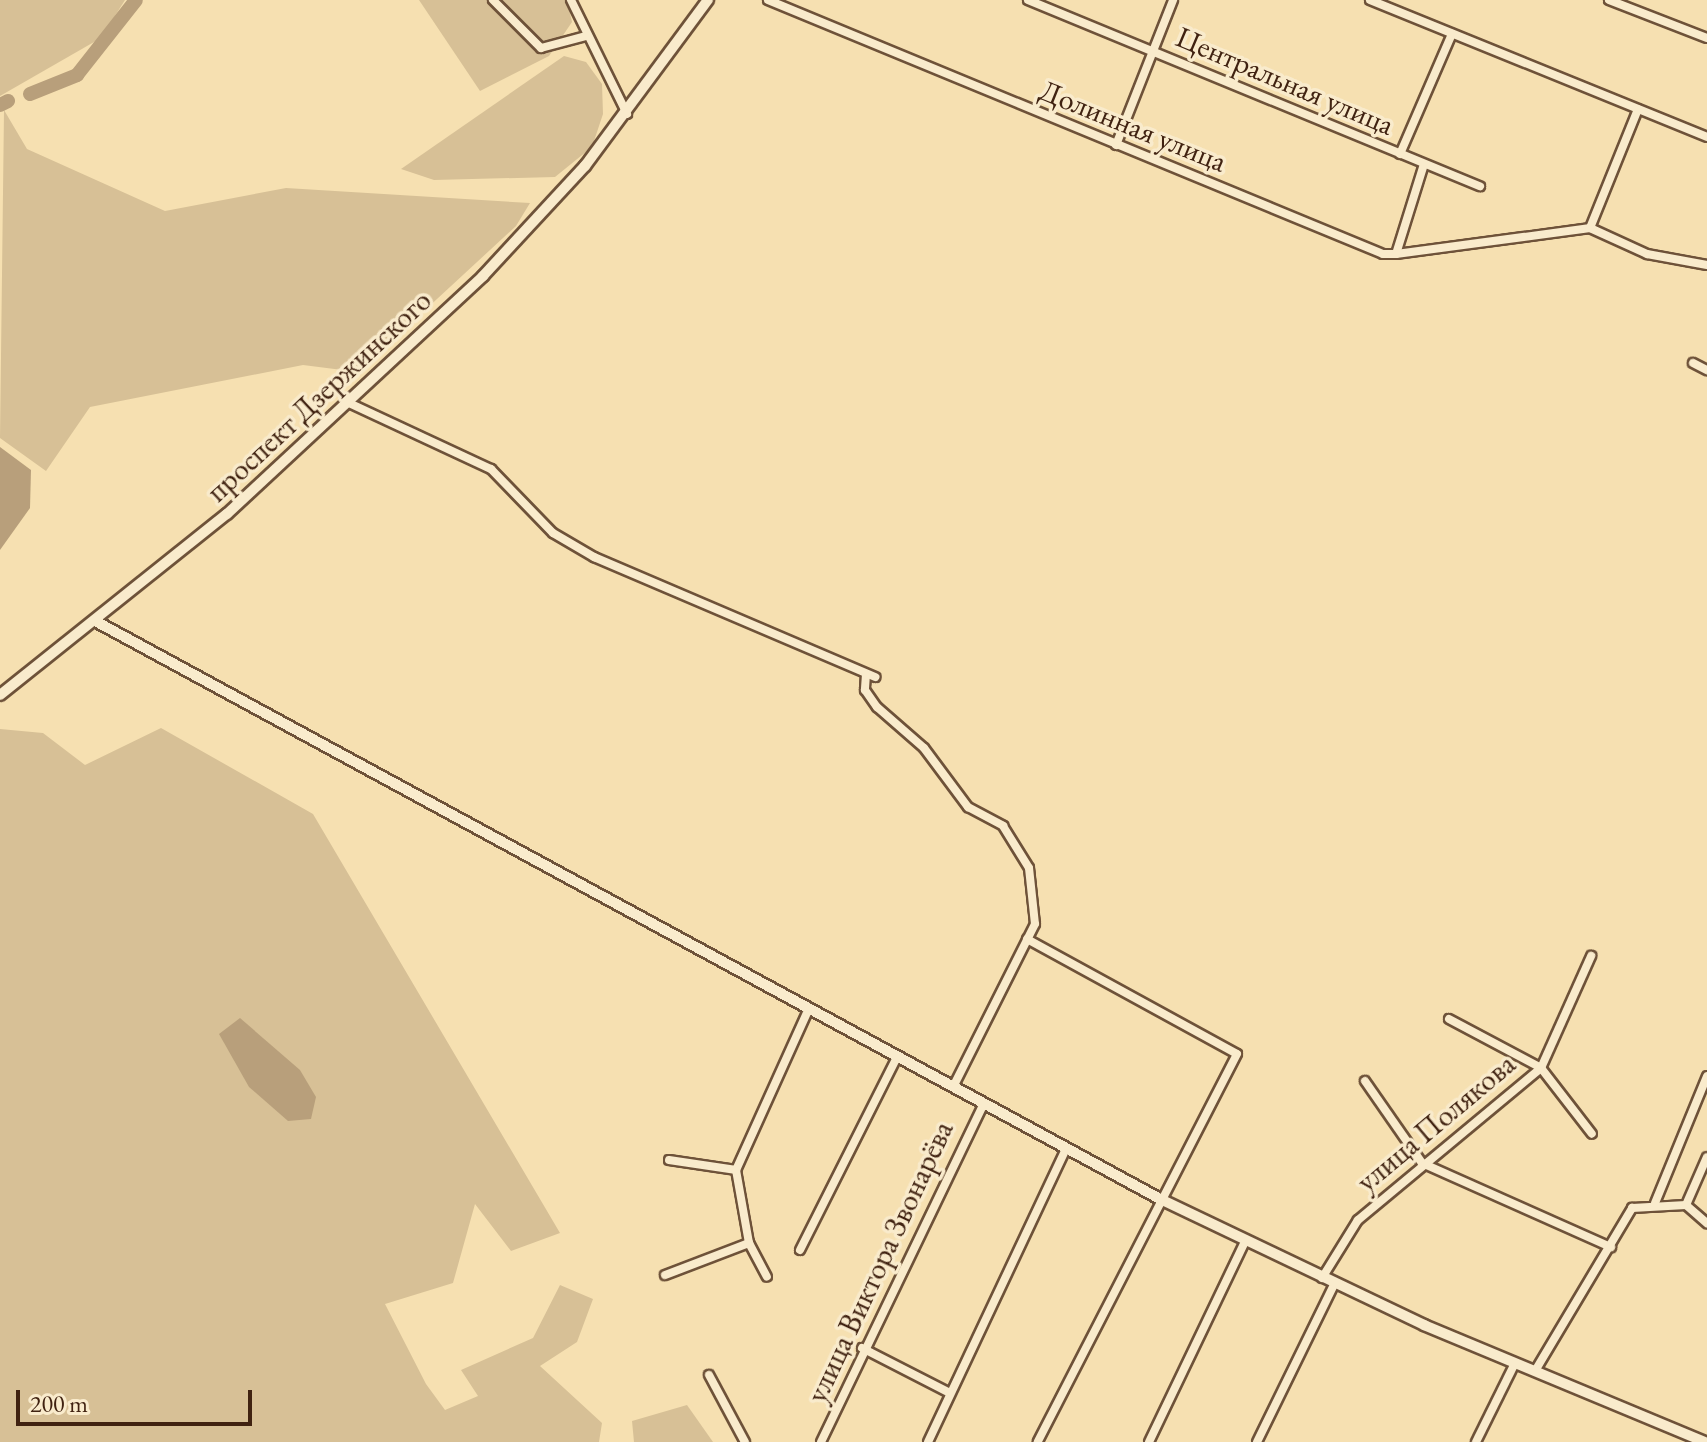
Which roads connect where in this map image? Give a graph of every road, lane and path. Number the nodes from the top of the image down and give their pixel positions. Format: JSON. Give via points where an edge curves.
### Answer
{"nodes":[{"id":1,"x":493,"y":0,"type":"edge"},
{"id":2,"x":571,"y":0,"type":"edge"},
{"id":3,"x":708,"y":0,"type":"edge"},
{"id":4,"x":768,"y":0,"type":"edge"},
{"id":5,"x":1028,"y":0,"type":"edge"},
{"id":6,"x":1173,"y":0,"type":"edge"},
{"id":7,"x":1370,"y":0,"type":"edge"},
{"id":8,"x":1609,"y":0,"type":"edge"},
{"id":9,"x":1452,"y":34,"type":"junction"},
{"id":10,"x":586,"y":36,"type":"junction"},
{"id":11,"x":1707,"y":38,"type":"edge"},
{"id":12,"x":1152,"y":51,"type":"junction"},
{"id":13,"x":1638,"y":109,"type":"junction"},
{"id":14,"x":627,"y":114,"type":"junction"},
{"id":15,"x":1707,"y":137,"type":"edge"},
{"id":16,"x":1116,"y":145,"type":"junction"},
{"id":17,"x":1400,"y":154,"type":"junction"},
{"id":18,"x":1424,"y":164,"type":"junction"},
{"id":19,"x":1480,"y":186,"type":"dead end"},
{"id":20,"x":1590,"y":228,"type":"junction"},
{"id":21,"x":1396,"y":254,"type":"junction"},
{"id":22,"x":1707,"y":265,"type":"edge"},
{"id":23,"x":1693,"y":363,"type":"dead end"},
{"id":24,"x":1707,"y":370,"type":"edge"},
{"id":25,"x":347,"y":402,"type":"junction"},
{"id":26,"x":97,"y":622,"type":"junction"},
{"id":27,"x":0,"y":695,"type":"edge"},
{"id":28,"x":1027,"y":939,"type":"junction"},
{"id":29,"x":1591,"y":956,"type":"dead end"},
{"id":30,"x":809,"y":1008,"type":"junction"},
{"id":31,"x":1449,"y":1019,"type":"dead end"},
{"id":32,"x":897,"y":1057,"type":"junction"},
{"id":33,"x":1541,"y":1068,"type":"junction"},
{"id":34,"x":1707,"y":1076,"type":"edge"},
{"id":35,"x":1365,"y":1081,"type":"dead end"},
{"id":36,"x":953,"y":1087,"type":"junction"},
{"id":37,"x":984,"y":1104,"type":"junction"},
{"id":38,"x":1592,"y":1134,"type":"dead end"},
{"id":39,"x":1066,"y":1149,"type":"junction"},
{"id":40,"x":1707,"y":1157,"type":"edge"},
{"id":41,"x":669,"y":1160,"type":"dead end"},
{"id":42,"x":1422,"y":1163,"type":"junction"},
{"id":43,"x":736,"y":1170,"type":"junction"},
{"id":44,"x":1160,"y":1199,"type":"junction"},
{"id":45,"x":1655,"y":1203,"type":"junction"},
{"id":46,"x":1686,"y":1205,"type":"junction"},
{"id":47,"x":1707,"y":1223,"type":"edge"},
{"id":48,"x":1245,"y":1242,"type":"junction"},
{"id":49,"x":749,"y":1243,"type":"junction"},
{"id":50,"x":1611,"y":1247,"type":"junction"},
{"id":51,"x":800,"y":1250,"type":"dead end"},
{"id":52,"x":665,"y":1275,"type":"dead end"},
{"id":53,"x":767,"y":1277,"type":"dead end"},
{"id":54,"x":1322,"y":1278,"type":"junction"},
{"id":55,"x":1334,"y":1285,"type":"junction"},
{"id":56,"x":862,"y":1348,"type":"junction"},
{"id":57,"x":1515,"y":1363,"type":"junction"},
{"id":58,"x":1535,"y":1371,"type":"junction"},
{"id":59,"x":709,"y":1375,"type":"dead end"},
{"id":60,"x":950,"y":1393,"type":"junction"},
{"id":61,"x":745,"y":1442,"type":"edge"},
{"id":62,"x":821,"y":1442,"type":"edge"},
{"id":63,"x":928,"y":1442,"type":"edge"},
{"id":64,"x":1038,"y":1442,"type":"edge"},
{"id":65,"x":1149,"y":1442,"type":"edge"},
{"id":66,"x":1257,"y":1442,"type":"edge"},
{"id":67,"x":1476,"y":1442,"type":"edge"},
{"id":68,"x":1705,"y":1442,"type":"edge"}],
"edges":[{"from":1,"to":10,"type":"street","via":[[541,48]]},
{"from":2,"to":10,"type":"street"},
{"from":3,"to":14,"type":"street","name":"проспект Дзержинского"},
{"from":4,"to":16,"type":"street","name":"Долинная улица"},
{"from":5,"to":12,"type":"street","name":"Центральная улица"},
{"from":6,"to":12,"type":"street"},
{"from":7,"to":9,"type":"street"},
{"from":8,"to":11,"type":"street"},
{"from":9,"to":13,"type":"street"},
{"from":9,"to":17,"type":"street"},
{"from":10,"to":14,"type":"street"},
{"from":12,"to":16,"type":"street"},
{"from":12,"to":17,"type":"street","name":"Центральная улица"},
{"from":13,"to":15,"type":"street"},
{"from":13,"to":20,"type":"street"},
{"from":14,"to":25,"type":"street","name":"проспект Дзержинского","via":[[483,276]]},
{"from":16,"to":21,"type":"street","name":"Долинная улица","via":[[1346,242]]},
{"from":17,"to":18,"type":"street","name":"Центральная улица"},
{"from":18,"to":19,"type":"street","name":"Центральная улица"},
{"from":18,"to":21,"type":"street"},
{"from":20,"to":21,"type":"street"},
{"from":20,"to":22,"type":"street","via":[[1647,254]]},
{"from":23,"to":24,"type":"street"},
{"from":25,"to":26,"type":"street","name":"проспект Дзержинского"},
{"from":25,"to":28,"type":"street","via":[[491,469],[553,533],[594,557],[871,675],[865,690],[877,707],[924,748],[968,807],[1003,826],[1023,849],[1035,924]]},
{"from":26,"to":27,"type":"street","name":"проспект Дзержинского"},
{"from":26,"to":30,"type":"street"},
{"from":28,"to":36,"type":"street"},
{"from":28,"to":44,"type":"street","via":[[1237,1054]]},
{"from":29,"to":33,"type":"street","name":"улица Полякова"},
{"from":30,"to":32,"type":"street"},
{"from":30,"to":43,"type":"street"},
{"from":31,"to":33,"type":"street"},
{"from":32,"to":36,"type":"street"},
{"from":32,"to":51,"type":"street"},
{"from":33,"to":38,"type":"street"},
{"from":33,"to":42,"type":"street","name":"улица Полякова"},
{"from":34,"to":45,"type":"street"},
{"from":35,"to":42,"type":"street"},
{"from":36,"to":37,"type":"street"},
{"from":37,"to":39,"type":"street"},
{"from":37,"to":56,"type":"street","name":"улица Виктора Звонарёва"},
{"from":39,"to":44,"type":"street"},
{"from":39,"to":60,"type":"street"},
{"from":40,"to":46,"type":"street"},
{"from":41,"to":43,"type":"street"},
{"from":42,"to":50,"type":"street"},
{"from":42,"to":54,"type":"street","name":"улица Полякова","via":[[1358,1220]]},
{"from":43,"to":49,"type":"street"},
{"from":44,"to":48,"type":"street"},
{"from":44,"to":64,"type":"street"},
{"from":45,"to":46,"type":"street"},
{"from":45,"to":50,"type":"street","via":[[1632,1208]]},
{"from":46,"to":47,"type":"street"},
{"from":48,"to":54,"type":"street"},
{"from":48,"to":65,"type":"street"},
{"from":49,"to":52,"type":"street"},
{"from":49,"to":53,"type":"street"},
{"from":50,"to":58,"type":"street"},
{"from":54,"to":55,"type":"street"},
{"from":55,"to":57,"type":"street"},
{"from":55,"to":66,"type":"street"},
{"from":56,"to":60,"type":"street"},
{"from":56,"to":62,"type":"street","name":"улица Виктора Звонарёва"},
{"from":57,"to":58,"type":"street"},
{"from":57,"to":67,"type":"street"},
{"from":58,"to":68,"type":"street"},
{"from":59,"to":61,"type":"street"},
{"from":60,"to":63,"type":"street"}]}
